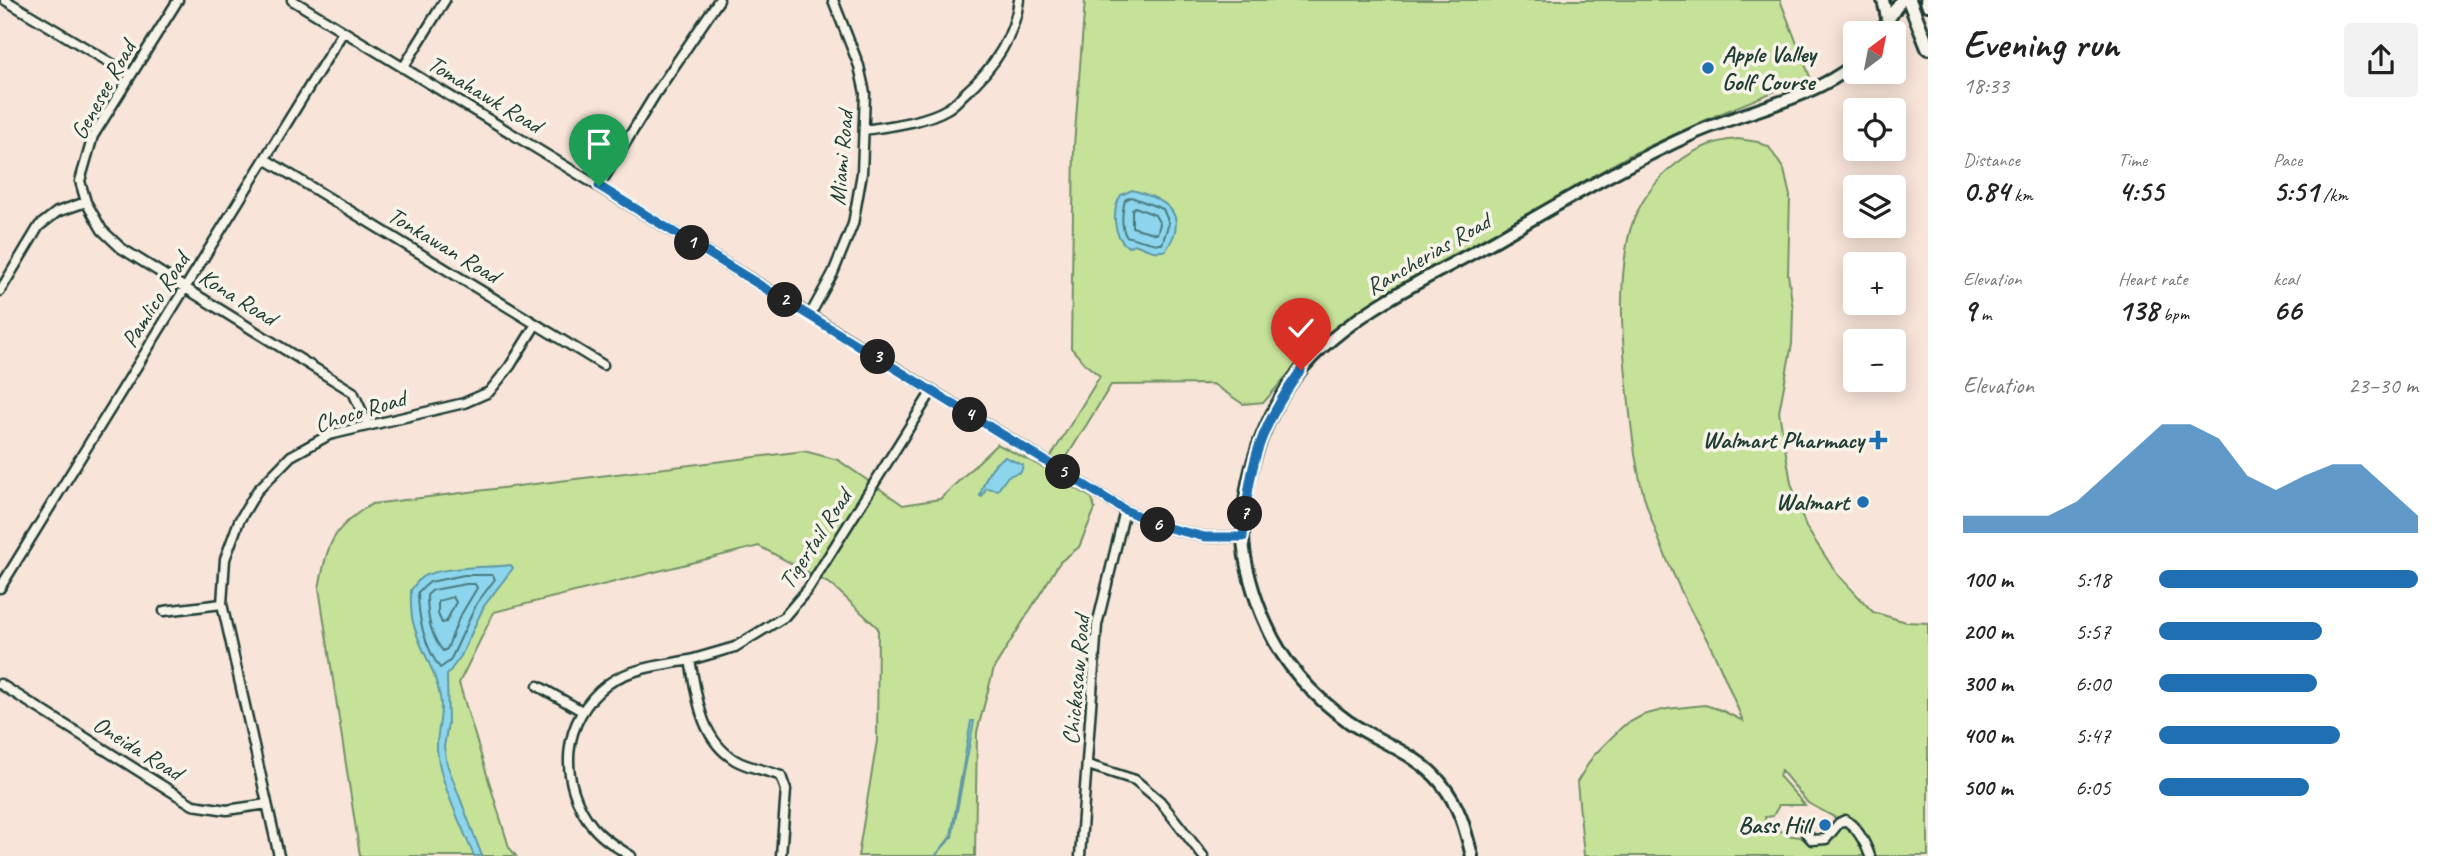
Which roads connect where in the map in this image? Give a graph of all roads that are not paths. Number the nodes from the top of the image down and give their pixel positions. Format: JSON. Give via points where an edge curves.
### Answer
{"nodes":[{"id":1,"x":5,"y":0,"type":"edge"},
{"id":2,"x":178,"y":0,"type":"edge"},
{"id":3,"x":292,"y":0,"type":"edge"},
{"id":4,"x":445,"y":0,"type":"edge"},
{"id":5,"x":719,"y":0,"type":"edge"},
{"id":6,"x":832,"y":0,"type":"edge"},
{"id":7,"x":1019,"y":0,"type":"edge"},
{"id":8,"x":1883,"y":0,"type":"edge"},
{"id":9,"x":1901,"y":0,"type":"edge"},
{"id":10,"x":1909,"y":0,"type":"edge"},
{"id":11,"x":1888,"y":21,"type":"edge"},
{"id":12,"x":1889,"y":21,"type":"edge"},
{"id":13,"x":343,"y":32,"type":"junction"},
{"id":14,"x":1928,"y":48,"type":"edge"},
{"id":15,"x":403,"y":68,"type":"junction"},
{"id":16,"x":1843,"y":74,"type":"edge"},
{"id":17,"x":131,"y":75,"type":"junction"},
{"id":18,"x":864,"y":130,"type":"junction"},
{"id":19,"x":265,"y":159,"type":"junction"},
{"id":20,"x":599,"y":186,"type":"junction"},
{"id":21,"x":86,"y":202,"type":"junction"},
{"id":22,"x":185,"y":287,"type":"junction"},
{"id":23,"x":0,"y":291,"type":"edge"},
{"id":24,"x":810,"y":315,"type":"junction"},
{"id":25,"x":536,"y":324,"type":"junction"},
{"id":26,"x":603,"y":365,"type":"dead end"},
{"id":27,"x":932,"y":391,"type":"junction"},
{"id":28,"x":368,"y":425,"type":"junction"},
{"id":29,"x":1125,"y":510,"type":"junction"},
{"id":30,"x":1243,"y":537,"type":"junction"},
{"id":31,"x":0,"y":588,"type":"edge"},
{"id":32,"x":222,"y":604,"type":"junction"},
{"id":33,"x":164,"y":611,"type":"dead end"},
{"id":34,"x":690,"y":660,"type":"junction"},
{"id":35,"x":0,"y":684,"type":"edge"},
{"id":36,"x":538,"y":687,"type":"dead end"},
{"id":37,"x":582,"y":711,"type":"junction"},
{"id":38,"x":1088,"y":765,"type":"junction"},
{"id":39,"x":267,"y":804,"type":"junction"},
{"id":40,"x":1806,"y":833,"type":"dead end"},
{"id":41,"x":279,"y":856,"type":"edge"},
{"id":42,"x":631,"y":856,"type":"edge"},
{"id":43,"x":781,"y":856,"type":"edge"},
{"id":44,"x":1080,"y":856,"type":"edge"},
{"id":45,"x":1203,"y":856,"type":"edge"},
{"id":46,"x":1472,"y":856,"type":"edge"},
{"id":47,"x":1870,"y":856,"type":"edge"}],
"edges":[{"from":1,"to":17,"type":"street"},
{"from":2,"to":17,"type":"street","name":"Genesee Road"},
{"from":3,"to":13,"type":"street","name":"Tomahawk Road"},
{"from":4,"to":15,"type":"street"},
{"from":5,"to":20,"type":"street"},
{"from":6,"to":18,"type":"street","name":"Miami Road","via":[[862,80]]},
{"from":7,"to":18,"type":"street","via":[[1005,47],[984,77],[948,109],[904,124]]},
{"from":8,"to":11,"type":"street"},
{"from":9,"to":12,"type":"street"},
{"from":10,"to":14,"type":"main road"},
{"from":13,"to":15,"type":"street","name":"Tomahawk Road"},
{"from":13,"to":19,"type":"street","name":"Pamlico Road"},
{"from":15,"to":20,"type":"street","name":"Tomahawk Road"},
{"from":16,"to":30,"type":"street","name":"Rancherias Road","via":[[1612,172],[1380,304],[1333,338],[1301,370],[1262,433]]},
{"from":17,"to":21,"type":"street","name":"Genesee Road","via":[[93,136],[80,181]]},
{"from":18,"to":24,"type":"street","name":"Miami Road","via":[[853,224]]},
{"from":19,"to":22,"type":"street","name":"Pamlico Road"},
{"from":19,"to":25,"type":"street","name":"Tonkawan Road"},
{"from":20,"to":24,"type":"street","name":"Tomahawk Road"},
{"from":21,"to":22,"type":"street","name":"Kona Road","via":[[102,230],[121,248]]},
{"from":21,"to":23,"type":"street","via":[[57,212],[39,226]]},
{"from":22,"to":28,"type":"street","name":"Kona Road","via":[[353,392]]},
{"from":22,"to":31,"type":"street","name":"Pamlico Road"},
{"from":24,"to":27,"type":"street","name":"Tomahawk Road"},
{"from":25,"to":26,"type":"street","name":"Tonkawan Road"},
{"from":25,"to":28,"type":"street","name":"Choco Road","via":[[489,391],[464,403]]},
{"from":27,"to":29,"type":"street","name":"Tomahawk Road"},
{"from":27,"to":34,"type":"street","name":"Tigertail Road","via":[[808,589],[784,617],[735,647]]},
{"from":28,"to":32,"type":"street","name":"Choco Road","via":[[329,435],[291,456],[257,491],[239,521],[225,559]]},
{"from":29,"to":30,"type":"street","name":"Tomahawk Road","via":[[1161,526],[1205,537]]},
{"from":29,"to":38,"type":"street","name":"Chickasaw Road","via":[[1097,625]]},
{"from":30,"to":46,"type":"street","name":"Rancherias Road","via":[[1252,584],[1283,656],[1303,683],[1349,721],[1419,762],[1440,782],[1462,816]]},
{"from":32,"to":33,"type":"street"},
{"from":32,"to":39,"type":"street","name":"Choco Road"},
{"from":34,"to":37,"type":"street","name":"Tigertail Road","via":[[634,672],[608,683]]},
{"from":34,"to":43,"type":"street","via":[[702,721],[717,745],[736,761],[781,776],[786,790]]},
{"from":35,"to":39,"type":"street","name":"Oneida Road","via":[[193,805],[227,810]]},
{"from":36,"to":37,"type":"street"},
{"from":37,"to":42,"type":"street","name":"Tigertail Road","via":[[571,737],[571,784],[594,828]]},
{"from":38,"to":44,"type":"street","name":"Chickasaw Road"},
{"from":38,"to":45,"type":"street","via":[[1135,780],[1160,801]]},
{"from":39,"to":41,"type":"street","name":"Choco Road"},
{"from":40,"to":47,"type":"street","via":[[1812,840],[1826,839],[1845,821],[1860,834]]}]}
